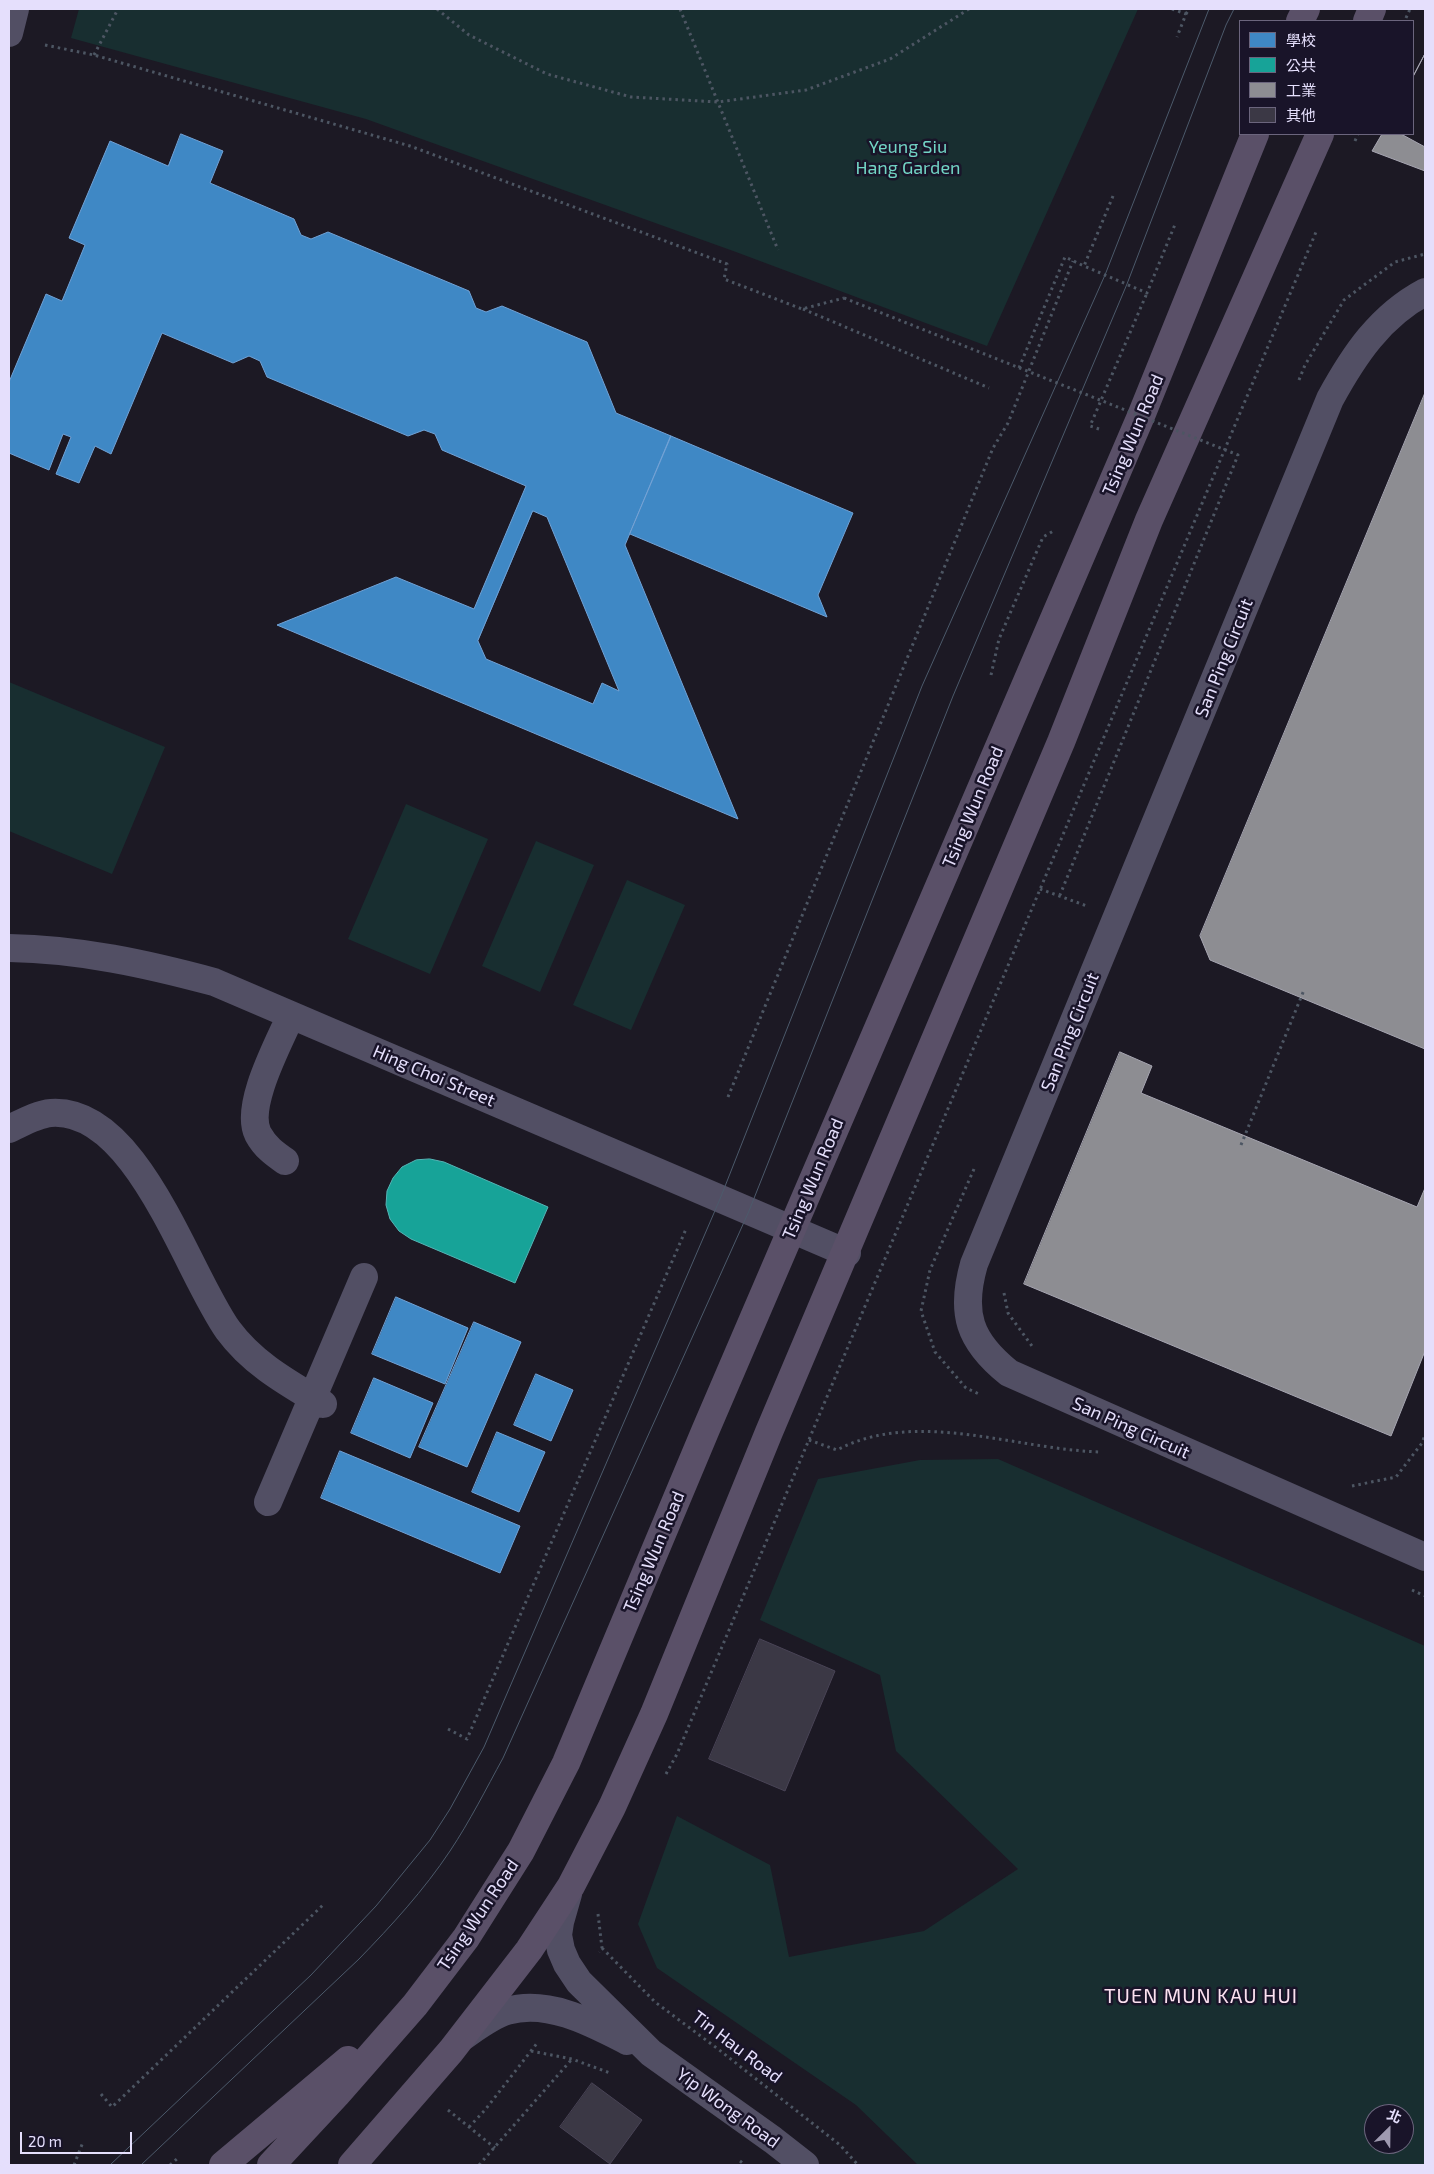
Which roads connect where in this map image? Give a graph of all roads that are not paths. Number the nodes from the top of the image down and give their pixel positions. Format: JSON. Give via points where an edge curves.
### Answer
{"nodes":[{"id":1,"x":15,"y":9,"type":"edge"},
{"id":2,"x":9,"y":33,"type":"edge"},
{"id":3,"x":1255,"y":135,"type":"edge"},
{"id":4,"x":1320,"y":135,"type":"edge"},
{"id":5,"x":1425,"y":292,"type":"edge"},
{"id":6,"x":9,"y":948,"type":"edge"},
{"id":7,"x":291,"y":1014,"type":"junction"},
{"id":8,"x":9,"y":1129,"type":"edge"},
{"id":9,"x":285,"y":1161,"type":"dead end"},
{"id":10,"x":791,"y":1229,"type":"junction"},
{"id":11,"x":847,"y":1253,"type":"junction"},
{"id":12,"x":364,"y":1277,"type":"dead end"},
{"id":13,"x":318,"y":1401,"type":"junction"},
{"id":14,"x":268,"y":1502,"type":"dead end"},
{"id":15,"x":1425,"y":1557,"type":"edge"},
{"id":16,"x":571,"y":1886,"type":"junction"},
{"id":17,"x":415,"y":2005,"type":"junction"},
{"id":18,"x":463,"y":2037,"type":"junction"},
{"id":19,"x":651,"y":2053,"type":"junction"},
{"id":20,"x":223,"y":2165,"type":"edge"},
{"id":21,"x":271,"y":2165,"type":"edge"},
{"id":22,"x":352,"y":2165,"type":"edge"},
{"id":23,"x":805,"y":2165,"type":"edge"}],
"edges":[{"from":1,"to":2,"type":"street"},
{"from":3,"to":10,"type":"main road","name":"Tsing Wun Road","via":[[1141,416]]},
{"from":4,"to":11,"type":"main road","via":[[1149,520],[1062,742]]},
{"from":5,"to":15,"type":"street","name":"San Ping Circuit","via":[[1375,330],[1358,351],[1330,399],[974,1264],[967,1306],[980,1345],[1009,1373]]},
{"from":6,"to":7,"type":"street","name":"Hing Choi Street","via":[[90,954],[152,965],[214,982]]},
{"from":7,"to":9,"type":"street","via":[[257,1094],[254,1114],[258,1133],[269,1150]]},
{"from":7,"to":10,"type":"street","name":"Hing Choi Street"},
{"from":8,"to":13,"type":"street","via":[[38,1116],[60,1113],[90,1124],[118,1144],[140,1169],[228,1330],[270,1372]]},
{"from":10,"to":11,"type":"street","name":"Hing Choi Street"},
{"from":10,"to":17,"type":"main road","name":"Tsing Wun Road","via":[[566,1763],[521,1851],[466,1938]]},
{"from":11,"to":16,"type":"main road","via":[[769,1432],[654,1714]]},
{"from":12,"to":13,"type":"street"},
{"from":13,"to":14,"type":"street"},
{"from":16,"to":18,"type":"main road","via":[[530,1950]]},
{"from":16,"to":19,"type":"street","name":"Yip Wong Road","via":[[558,1935],[567,1964],[579,1982]]},
{"from":17,"to":20,"type":"main road"},
{"from":17,"to":21,"type":"main road","name":"Tsing Wun Road"},
{"from":18,"to":19,"type":"street","name":"Yip Wong Road","via":[[505,2012],[536,2007],[576,2017]]},
{"from":18,"to":22,"type":"main road"},
{"from":19,"to":23,"type":"street","name":"Yip Wong Road"}]}
